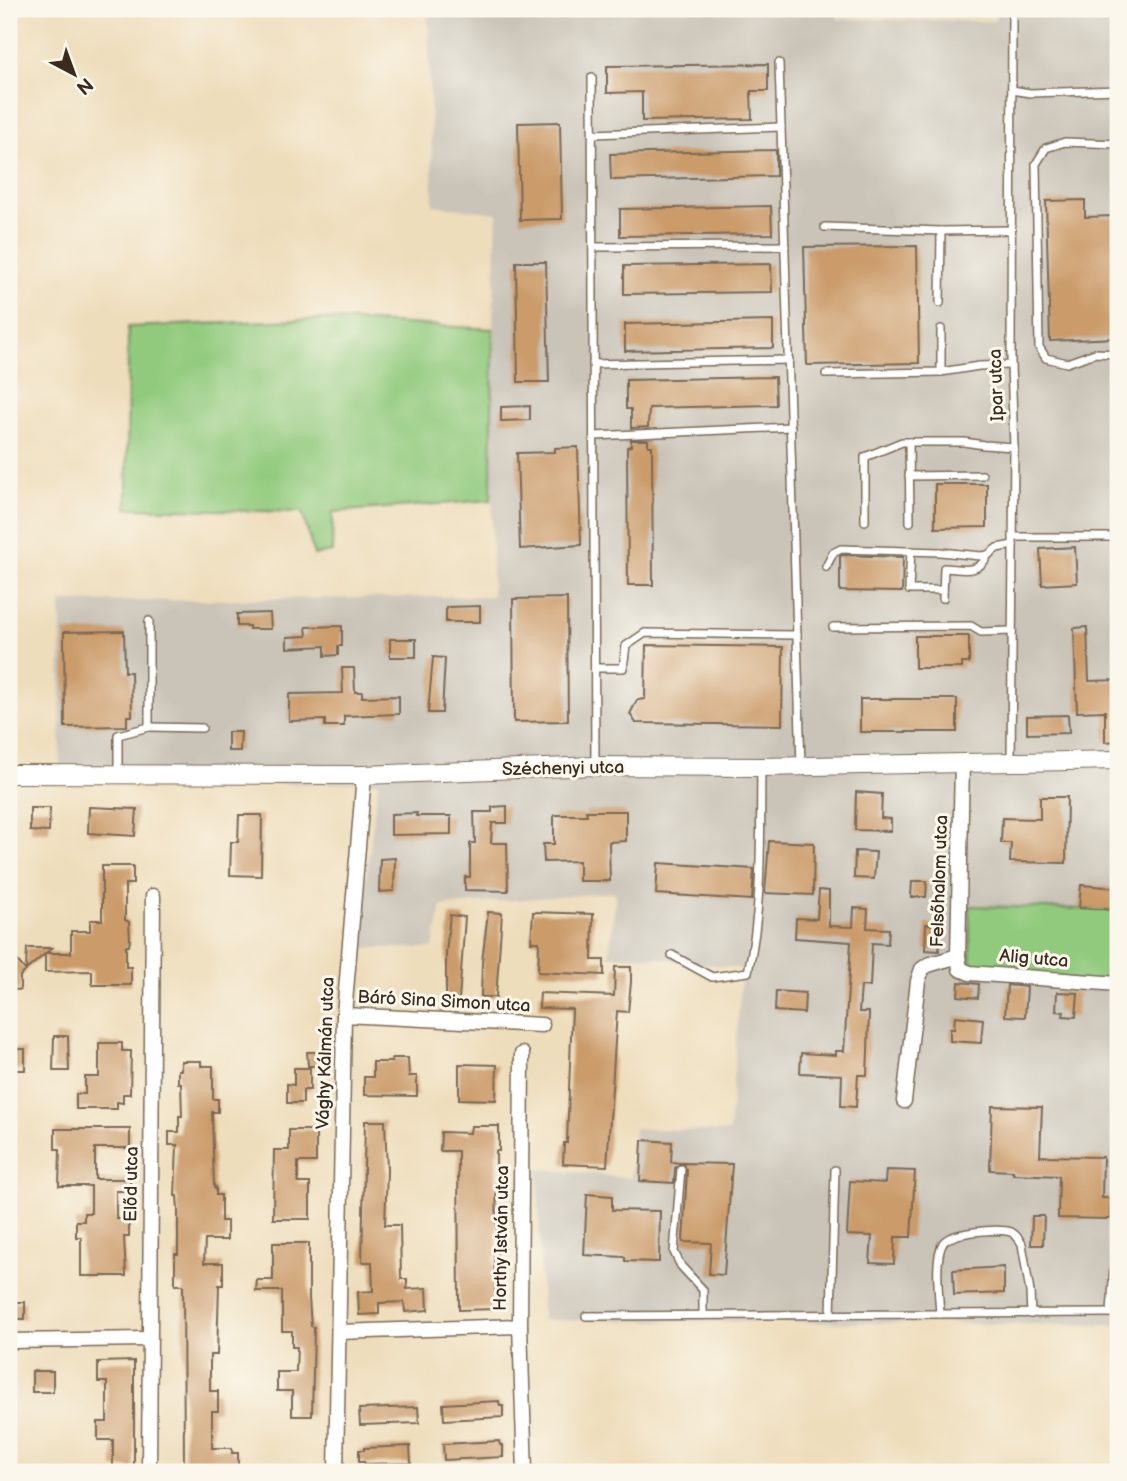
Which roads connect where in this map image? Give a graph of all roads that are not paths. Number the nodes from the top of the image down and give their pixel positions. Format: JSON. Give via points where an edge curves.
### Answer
{"nodes":[{"id":1,"x":1012,"y":9,"type":"edge"},
{"id":2,"x":779,"y":63,"type":"dead end"},
{"id":3,"x":592,"y":77,"type":"dead end"},
{"id":4,"x":1012,"y":90,"type":"junction"},
{"id":5,"x":1118,"y":90,"type":"edge"},
{"id":6,"x":781,"y":127,"type":"junction"},
{"id":7,"x":593,"y":134,"type":"junction"},
{"id":8,"x":1118,"y":144,"type":"edge"},
{"id":9,"x":825,"y":227,"type":"dead end"},
{"id":10,"x":1011,"y":230,"type":"junction"},
{"id":11,"x":940,"y":231,"type":"junction"},
{"id":12,"x":785,"y":246,"type":"junction"},
{"id":13,"x":593,"y":247,"type":"junction"},
{"id":14,"x":940,"y":303,"type":"dead end"},
{"id":15,"x":942,"y":328,"type":"dead end"},
{"id":16,"x":1118,"y":354,"type":"edge"},
{"id":17,"x":789,"y":359,"type":"junction"},
{"id":18,"x":593,"y":365,"type":"junction"},
{"id":19,"x":1011,"y":365,"type":"junction"},
{"id":20,"x":941,"y":372,"type":"junction"},
{"id":21,"x":826,"y":374,"type":"dead end"},
{"id":22,"x":791,"y":427,"type":"junction"},
{"id":23,"x":594,"y":436,"type":"junction"},
{"id":24,"x":909,"y":442,"type":"junction"},
{"id":25,"x":1014,"y":447,"type":"junction"},
{"id":26,"x":982,"y":475,"type":"dead end"},
{"id":27,"x":909,"y":476,"type":"junction"},
{"id":28,"x":865,"y":521,"type":"dead end"},
{"id":29,"x":910,"y":522,"type":"dead end"},
{"id":30,"x":1118,"y":537,"type":"edge"},
{"id":31,"x":1013,"y":541,"type":"junction"},
{"id":32,"x":911,"y":551,"type":"junction"},
{"id":33,"x":988,"y":555,"type":"junction"},
{"id":34,"x":826,"y":567,"type":"dead end"},
{"id":35,"x":149,"y":621,"type":"dead end"},
{"id":36,"x":833,"y":626,"type":"dead end"},
{"id":37,"x":1012,"y":631,"type":"junction"},
{"id":38,"x":797,"y":635,"type":"junction"},
{"id":39,"x":595,"y":668,"type":"junction"},
{"id":40,"x":149,"y":727,"type":"junction"},
{"id":41,"x":202,"y":728,"type":"dead end"},
{"id":42,"x":1118,"y":760,"type":"edge"},
{"id":43,"x":1010,"y":761,"type":"junction"},
{"id":44,"x":962,"y":763,"type":"junction"},
{"id":45,"x":595,"y":766,"type":"junction"},
{"id":46,"x":801,"y":766,"type":"junction"},
{"id":47,"x":761,"y":767,"type":"junction"},
{"id":48,"x":118,"y":773,"type":"junction"},
{"id":49,"x":9,"y":774,"type":"edge"},
{"id":50,"x":364,"y":775,"type":"junction"},
{"id":51,"x":153,"y":896,"type":"dead end"},
{"id":52,"x":672,"y":955,"type":"dead end"},
{"id":53,"x":958,"y":956,"type":"junction"},
{"id":54,"x":1118,"y":984,"type":"edge"},
{"id":55,"x":344,"y":1016,"type":"junction"},
{"id":56,"x":542,"y":1025,"type":"dead end"},
{"id":57,"x":522,"y":1054,"type":"dead end"},
{"id":58,"x":904,"y":1101,"type":"dead end"},
{"id":59,"x":681,"y":1169,"type":"dead end"},
{"id":60,"x":835,"y":1170,"type":"dead end"},
{"id":61,"x":1118,"y":1204,"type":"edge"},
{"id":62,"x":1115,"y":1313,"type":"edge"},
{"id":63,"x":940,"y":1314,"type":"junction"},
{"id":64,"x":1031,"y":1314,"type":"junction"},
{"id":65,"x":703,"y":1315,"type":"junction"},
{"id":66,"x":831,"y":1315,"type":"junction"},
{"id":67,"x":586,"y":1316,"type":"dead end"},
{"id":68,"x":520,"y":1326,"type":"junction"},
{"id":69,"x":339,"y":1332,"type":"junction"},
{"id":70,"x":148,"y":1339,"type":"junction"},
{"id":71,"x":9,"y":1341,"type":"edge"},
{"id":72,"x":149,"y":1472,"type":"edge"},
{"id":73,"x":336,"y":1472,"type":"edge"},
{"id":74,"x":525,"y":1472,"type":"edge"}],
"edges":[{"from":1,"to":4,"type":"lane","name":"Ipar utca"},
{"from":2,"to":6,"type":"lane"},
{"from":3,"to":7,"type":"lane"},
{"from":4,"to":5,"type":"lane"},
{"from":4,"to":10,"type":"lane","name":"Ipar utca"},
{"from":6,"to":7,"type":"lane"},
{"from":6,"to":12,"type":"lane"},
{"from":7,"to":13,"type":"lane"},
{"from":8,"to":16,"type":"lane","via":[[1065,142],[1046,148],[1036,164],[1040,347],[1046,358],[1067,363],[1095,353]]},
{"from":9,"to":11,"type":"lane"},
{"from":10,"to":11,"type":"lane"},
{"from":10,"to":19,"type":"lane","name":"Ipar utca"},
{"from":11,"to":14,"type":"lane"},
{"from":12,"to":13,"type":"lane"},
{"from":12,"to":17,"type":"lane"},
{"from":13,"to":18,"type":"lane"},
{"from":15,"to":20,"type":"lane"},
{"from":17,"to":18,"type":"lane"},
{"from":17,"to":22,"type":"lane"},
{"from":18,"to":23,"type":"lane"},
{"from":19,"to":20,"type":"lane"},
{"from":19,"to":25,"type":"lane","name":"Ipar utca"},
{"from":20,"to":21,"type":"lane"},
{"from":22,"to":23,"type":"lane"},
{"from":22,"to":38,"type":"lane"},
{"from":23,"to":39,"type":"lane"},
{"from":24,"to":25,"type":"lane"},
{"from":24,"to":27,"type":"lane"},
{"from":24,"to":28,"type":"lane","via":[[865,457]]},
{"from":25,"to":31,"type":"lane","name":"Ipar utca"},
{"from":26,"to":27,"type":"lane"},
{"from":27,"to":29,"type":"lane"},
{"from":30,"to":31,"type":"lane"},
{"from":31,"to":33,"type":"lane"},
{"from":31,"to":37,"type":"lane","name":"Ipar utca"},
{"from":32,"to":33,"type":"lane"},
{"from":32,"to":33,"type":"lane","via":[[909,590],[943,594],[944,568],[975,569]]},
{"from":32,"to":34,"type":"lane","via":[[841,549]]},
{"from":35,"to":40,"type":"lane"},
{"from":36,"to":37,"type":"lane","via":[[971,626],[981,632]]},
{"from":37,"to":43,"type":"lane","name":"Ipar utca"},
{"from":38,"to":39,"type":"lane","via":[[645,633],[626,646],[623,668]]},
{"from":38,"to":46,"type":"lane"},
{"from":39,"to":45,"type":"lane"},
{"from":40,"to":41,"type":"lane"},
{"from":40,"to":48,"type":"lane","via":[[118,735]]},
{"from":42,"to":43,"type":"street","name":"Széchenyi utca"},
{"from":43,"to":44,"type":"street","name":"Széchenyi utca"},
{"from":44,"to":46,"type":"street","name":"Széchenyi utca"},
{"from":44,"to":53,"type":"street","name":"Felsőhalom utca"},
{"from":45,"to":47,"type":"street","name":"Széchenyi utca"},
{"from":45,"to":50,"type":"street","name":"Széchenyi utca"},
{"from":46,"to":47,"type":"street","name":"Széchenyi utca"},
{"from":47,"to":52,"type":"lane","via":[[754,944],[748,972],[712,977]]},
{"from":48,"to":49,"type":"street","name":"Széchenyi utca"},
{"from":48,"to":50,"type":"street","name":"Széchenyi utca"},
{"from":50,"to":55,"type":"street","name":"Vághy Kálmán utca"},
{"from":51,"to":70,"type":"street","name":"Előd utca"},
{"from":53,"to":54,"type":"street","name":"Alig utca","via":[[960,969],[970,972]]},
{"from":53,"to":58,"type":"street","name":"Felsőhalom utca","via":[[922,969]]},
{"from":55,"to":56,"type":"street","name":"Báró Sina Simon utca"},
{"from":55,"to":69,"type":"street","name":"Vághy Kálmán utca"},
{"from":57,"to":68,"type":"street","name":"Horthy István utca"},
{"from":59,"to":65,"type":"lane","via":[[674,1252],[703,1290]]},
{"from":60,"to":66,"type":"lane"},
{"from":61,"to":62,"type":"lane"},
{"from":62,"to":64,"type":"lane"},
{"from":63,"to":64,"type":"lane"},
{"from":63,"to":64,"type":"lane","via":[[939,1251],[944,1240],[999,1231],[1011,1233],[1022,1244]]},
{"from":63,"to":66,"type":"lane"},
{"from":65,"to":66,"type":"lane"},
{"from":65,"to":67,"type":"lane"},
{"from":68,"to":69,"type":"street","name":"Horthy István utca"},
{"from":68,"to":74,"type":"street"},
{"from":69,"to":73,"type":"street","name":"Vághy Kálmán utca"},
{"from":70,"to":71,"type":"street"},
{"from":70,"to":72,"type":"street","name":"Előd utca"}]}
